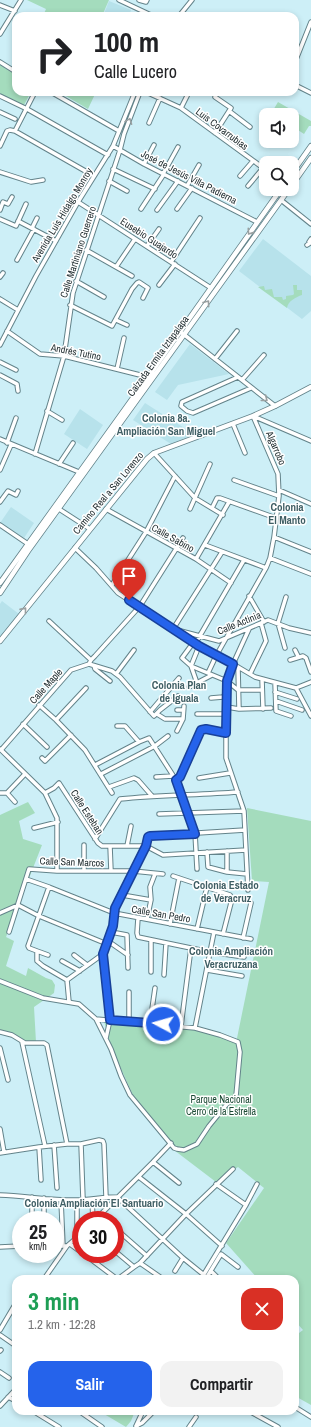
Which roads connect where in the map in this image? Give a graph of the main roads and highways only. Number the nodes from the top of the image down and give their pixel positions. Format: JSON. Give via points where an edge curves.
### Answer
{"nodes":[{"id":1,"x":311,"y":146,"type":"edge"},
{"id":2,"x":311,"y":158,"type":"edge"},
{"id":3,"x":302,"y":159,"type":"junction"},
{"id":4,"x":299,"y":163,"type":"edge"},
{"id":5,"x":309,"y":164,"type":"edge"},
{"id":6,"x":299,"y":176,"type":"edge"},
{"id":7,"x":276,"y":196,"type":"edge"},
{"id":8,"x":284,"y":196,"type":"edge"},
{"id":9,"x":311,"y":387,"type":"edge"},
{"id":10,"x":0,"y":583,"type":"edge"},
{"id":11,"x":0,"y":593,"type":"edge"},
{"id":12,"x":0,"y":641,"type":"edge"}],
"edges":[{"from":1,"to":3,"type":"main road"},
{"from":2,"to":5,"type":"main road"},
{"from":3,"to":4,"type":"main road"},
{"from":3,"to":5,"type":"main road"},
{"from":5,"to":6,"type":"main road"},
{"from":7,"to":10,"type":"main road","name":"Calzada Ermita Iztapalapa","one_way":true},
{"from":11,"to":8,"type":"main road","name":"Calzada Ermita Iztapalapa","one_way":true},
{"from":12,"to":9,"type":"main road","name":"Camino Real a San Lorenzo","one_way":true,"via":[[154,453],[253,416]]}]}
